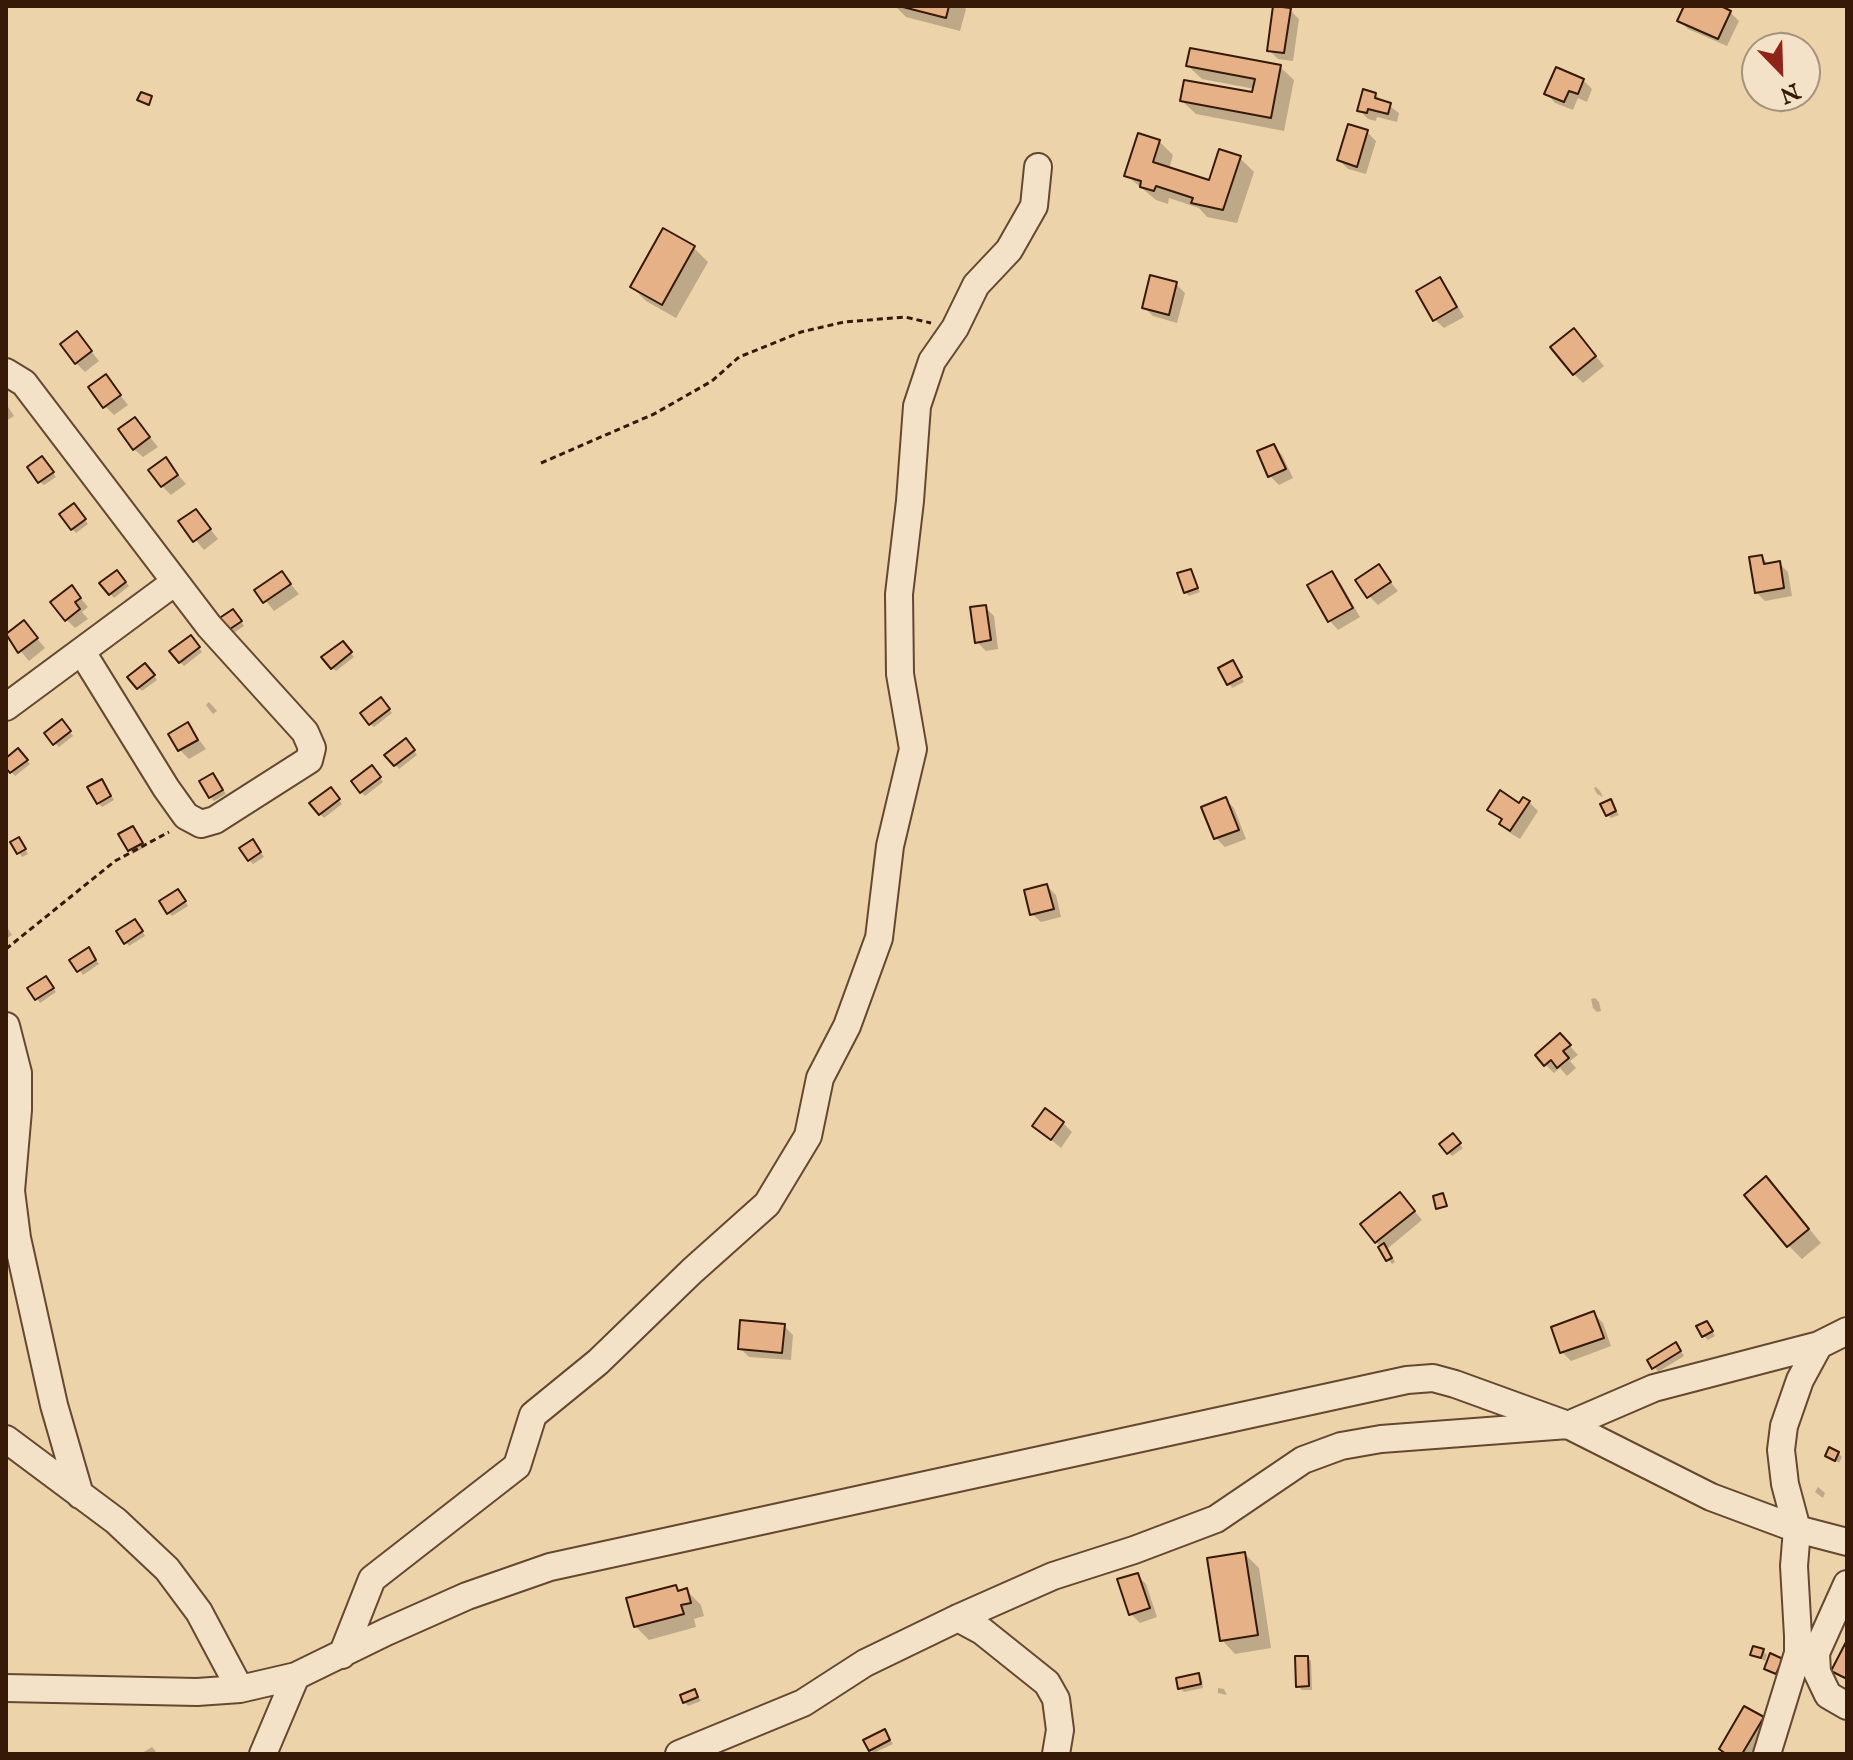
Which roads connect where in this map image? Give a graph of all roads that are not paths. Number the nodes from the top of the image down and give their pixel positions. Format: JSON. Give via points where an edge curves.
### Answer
{"nodes":[{"id":1,"x":1038,"y":167,"type":"dead end"},
{"id":2,"x":6,"y":372,"type":"edge"},
{"id":3,"x":175,"y":582,"type":"junction"},
{"id":4,"x":82,"y":652,"type":"junction"},
{"id":5,"x":6,"y":707,"type":"edge"},
{"id":6,"x":6,"y":1026,"type":"edge"},
{"id":7,"x":1847,"y":1331,"type":"edge"},
{"id":8,"x":1819,"y":1345,"type":"junction"},
{"id":9,"x":1568,"y":1425,"type":"junction"},
{"id":10,"x":6,"y":1439,"type":"edge"},
{"id":11,"x":80,"y":1495,"type":"junction"},
{"id":12,"x":1797,"y":1529,"type":"junction"},
{"id":13,"x":1847,"y":1542,"type":"edge"},
{"id":14,"x":1844,"y":1598,"type":"edge"},
{"id":15,"x":958,"y":1618,"type":"junction"},
{"id":16,"x":1807,"y":1653,"type":"junction"},
{"id":17,"x":342,"y":1655,"type":"junction"},
{"id":18,"x":296,"y":1676,"type":"junction"},
{"id":19,"x":6,"y":1688,"type":"edge"},
{"id":20,"x":240,"y":1689,"type":"junction"},
{"id":21,"x":1847,"y":1706,"type":"edge"},
{"id":22,"x":263,"y":1754,"type":"edge"},
{"id":23,"x":679,"y":1754,"type":"edge"},
{"id":24,"x":1056,"y":1754,"type":"edge"},
{"id":25,"x":1767,"y":1754,"type":"edge"}],
"edges":[{"from":1,"to":17,"type":"street","via":[[1034,206],[1009,250],[976,285],[932,361],[917,406],[899,594],[900,674],[913,749],[890,846],[879,938],[847,1026],[820,1078],[808,1136],[767,1204],[598,1362],[533,1415],[517,1466],[372,1579]]},
{"from":2,"to":3,"type":"street","via":[[24,383]]},
{"from":3,"to":4,"type":"street"},
{"from":3,"to":4,"type":"street","via":[[305,732],[312,748],[309,760],[201,824],[186,816]]},
{"from":4,"to":5,"type":"street"},
{"from":6,"to":11,"type":"street","via":[[18,1073],[11,1191],[17,1238]]},
{"from":7,"to":8,"type":"street"},
{"from":8,"to":9,"type":"street","via":[[1654,1388]]},
{"from":8,"to":12,"type":"street","via":[[1800,1380],[1781,1450]]},
{"from":9,"to":12,"type":"street","via":[[1711,1497]]},
{"from":9,"to":15,"type":"street","via":[[1341,1446],[1303,1460],[1216,1519],[1053,1576]]},
{"from":9,"to":17,"type":"street","via":[[1455,1384],[1433,1378],[1407,1380],[550,1567],[467,1596]]},
{"from":10,"to":11,"type":"street"},
{"from":11,"to":20,"type":"street","via":[[167,1569],[199,1612]]},
{"from":12,"to":13,"type":"street"},
{"from":12,"to":16,"type":"street","via":[[1794,1566]]},
{"from":14,"to":16,"type":"street"},
{"from":15,"to":23,"type":"street","via":[[865,1663],[803,1703]]},
{"from":15,"to":24,"type":"street","via":[[1047,1683],[1056,1699],[1060,1730]]},
{"from":16,"to":21,"type":"street","via":[[1828,1695]]},
{"from":16,"to":25,"type":"street"},
{"from":17,"to":18,"type":"street"},
{"from":18,"to":20,"type":"street"},
{"from":18,"to":22,"type":"street"},
{"from":19,"to":20,"type":"street"}]}
